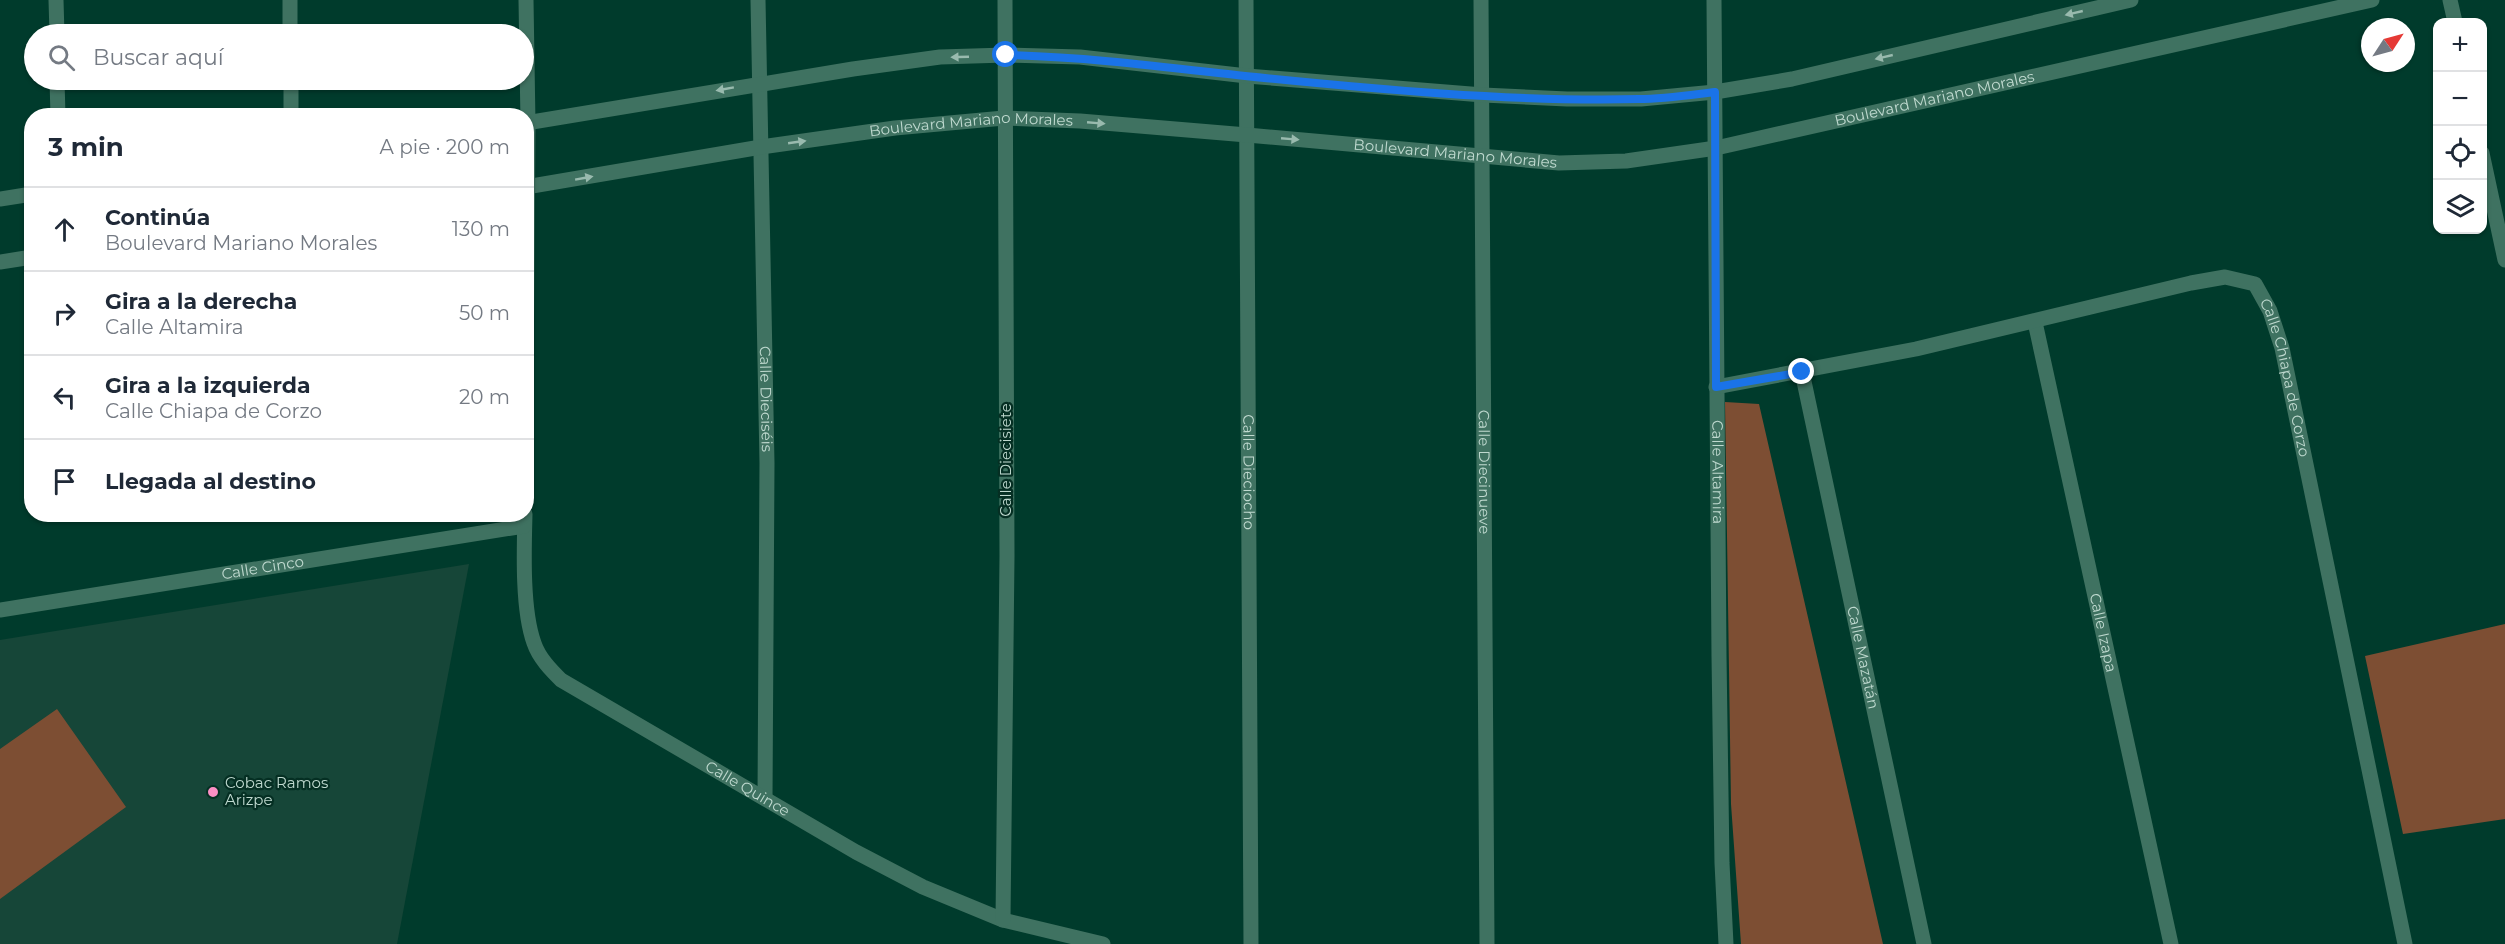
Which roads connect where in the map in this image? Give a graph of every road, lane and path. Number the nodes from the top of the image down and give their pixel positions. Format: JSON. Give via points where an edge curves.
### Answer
{"nodes":[{"id":1,"x":56,"y":0,"type":"edge"},
{"id":2,"x":290,"y":0,"type":"edge"},
{"id":3,"x":526,"y":0,"type":"edge"},
{"id":4,"x":758,"y":0,"type":"edge"},
{"id":5,"x":1005,"y":0,"type":"edge"},
{"id":6,"x":1246,"y":0,"type":"edge"},
{"id":7,"x":1481,"y":0,"type":"edge"},
{"id":8,"x":1714,"y":0,"type":"edge"},
{"id":9,"x":2131,"y":0,"type":"edge"},
{"id":10,"x":2372,"y":0,"type":"edge"},
{"id":11,"x":2450,"y":0,"type":"edge"},
{"id":12,"x":2454,"y":18,"type":"edge"},
{"id":13,"x":57,"y":24,"type":"edge"},
{"id":14,"x":290,"y":24,"type":"edge"},
{"id":15,"x":526,"y":24,"type":"edge"},
{"id":16,"x":1006,"y":55,"type":"junction"},
{"id":17,"x":1247,"y":76,"type":"junction"},
{"id":18,"x":759,"y":84,"type":"junction"},
{"id":19,"x":57,"y":90,"type":"edge"},
{"id":20,"x":291,"y":90,"type":"edge"},
{"id":21,"x":527,"y":90,"type":"edge"},
{"id":22,"x":1715,"y":92,"type":"junction"},
{"id":23,"x":1483,"y":95,"type":"junction"},
{"id":24,"x":58,"y":108,"type":"edge"},
{"id":25,"x":291,"y":108,"type":"edge"},
{"id":26,"x":527,"y":108,"type":"edge"},
{"id":27,"x":1004,"y":118,"type":"junction"},
{"id":28,"x":534,"y":122,"type":"edge"},
{"id":29,"x":1247,"y":135,"type":"junction"},
{"id":30,"x":761,"y":147,"type":"junction"},
{"id":31,"x":1716,"y":148,"type":"junction"},
{"id":32,"x":1482,"y":157,"type":"junction"},
{"id":33,"x":2487,"y":170,"type":"edge"},
{"id":34,"x":534,"y":186,"type":"edge"},
{"id":35,"x":24,"y":195,"type":"edge"},
{"id":36,"x":0,"y":199,"type":"edge"},
{"id":37,"x":2501,"y":217,"type":"edge"},
{"id":38,"x":24,"y":258,"type":"edge"},
{"id":39,"x":2505,"y":260,"type":"edge"},
{"id":40,"x":0,"y":262,"type":"edge"},
{"id":41,"x":2035,"y":322,"type":"junction"},
{"id":42,"x":1802,"y":372,"type":"junction"},
{"id":43,"x":1716,"y":387,"type":"junction"},
{"id":44,"x":512,"y":522,"type":"edge"},
{"id":45,"x":524,"y":522,"type":"edge"},
{"id":46,"x":0,"y":610,"type":"edge"},
{"id":47,"x":765,"y":798,"type":"junction"},
{"id":48,"x":1003,"y":920,"type":"junction"},
{"id":49,"x":1103,"y":944,"type":"edge"},
{"id":50,"x":1251,"y":944,"type":"edge"},
{"id":51,"x":1487,"y":944,"type":"edge"},
{"id":52,"x":1726,"y":944,"type":"edge"},
{"id":53,"x":1924,"y":944,"type":"edge"},
{"id":54,"x":2171,"y":944,"type":"edge"},
{"id":55,"x":2404,"y":944,"type":"edge"}],
"edges":[{"from":1,"to":13,"type":"street"},
{"from":2,"to":14,"type":"street"},
{"from":3,"to":15,"type":"street"},
{"from":4,"to":18,"type":"street","name":"Calle Dieciséis"},
{"from":5,"to":16,"type":"street","name":"Calle Diecisiete"},
{"from":6,"to":17,"type":"street","name":"Calle Dieciocho"},
{"from":7,"to":23,"type":"street","name":"Calle Diecinueve"},
{"from":8,"to":22,"type":"street","name":"Calle Altamira"},
{"from":9,"to":22,"type":"street","one_way":true,"via":[[1792,79]]},
{"from":10,"to":31,"type":"street","name":"Boulevard Mariano Morales"},
{"from":11,"to":12,"type":"street"},
{"from":16,"to":17,"type":"street","via":[[1080,57]]},
{"from":16,"to":18,"type":"street","one_way":true,"via":[[940,57]]},
{"from":16,"to":27,"type":"street","name":"Calle Diecisiete"},
{"from":17,"to":23,"type":"street"},
{"from":17,"to":29,"type":"street","name":"Calle Dieciocho"},
{"from":18,"to":28,"type":"street","one_way":true},
{"from":18,"to":30,"type":"street","name":"Calle Dieciséis"},
{"from":19,"to":24,"type":"street"},
{"from":20,"to":25,"type":"street"},
{"from":21,"to":26,"type":"street"},
{"from":22,"to":23,"type":"street","via":[[1641,99]]},
{"from":22,"to":31,"type":"street","name":"Calle Altamira"},
{"from":23,"to":32,"type":"street","name":"Calle Diecinueve"},
{"from":27,"to":29,"type":"street","name":"Boulevard Mariano Morales","one_way":true},
{"from":30,"to":27,"type":"street","name":"Boulevard Mariano Morales","one_way":true},
{"from":27,"to":48,"type":"street","name":"Calle Diecisiete"},
{"from":29,"to":32,"type":"street","name":"Boulevard Mariano Morales","one_way":true},
{"from":29,"to":50,"type":"street","name":"Calle Dieciocho"},
{"from":34,"to":30,"type":"street","name":"Boulevard Mariano Morales","one_way":true},
{"from":30,"to":47,"type":"street","name":"Calle Dieciséis","via":[[767,463]]},
{"from":31,"to":32,"type":"street","name":"Boulevard Mariano Morales","via":[[1615,161],[1559,163]]},
{"from":31,"to":43,"type":"street","name":"Calle Altamira"},
{"from":32,"to":51,"type":"street","name":"Calle Diecinueve"},
{"from":33,"to":37,"type":"street"},
{"from":35,"to":36,"type":"street"},
{"from":37,"to":39,"type":"street"},
{"from":38,"to":40,"type":"street"},
{"from":41,"to":42,"type":"street","name":"Calle Chiapa de Corzo"},
{"from":41,"to":54,"type":"street","name":"Calle Izapa"},
{"from":41,"to":55,"type":"street","name":"Calle Chiapa de Corzo","via":[[2225,277],[2255,284],[2270,311],[2282,348]]},
{"from":42,"to":43,"type":"street","name":"Calle Chiapa de Corzo"},
{"from":42,"to":53,"type":"street","name":"Calle Mazatán"},
{"from":43,"to":52,"type":"street","name":"Calle Altamira"},
{"from":44,"to":46,"type":"street","name":"Calle Cinco"},
{"from":45,"to":47,"type":"street","name":"Calle Quince","via":[[527,612],[534,644],[546,664],[584,696]]},
{"from":47,"to":48,"type":"street","name":"Calle Quince","via":[[913,882]]},
{"from":48,"to":49,"type":"street","name":"Calle Quince"}]}
